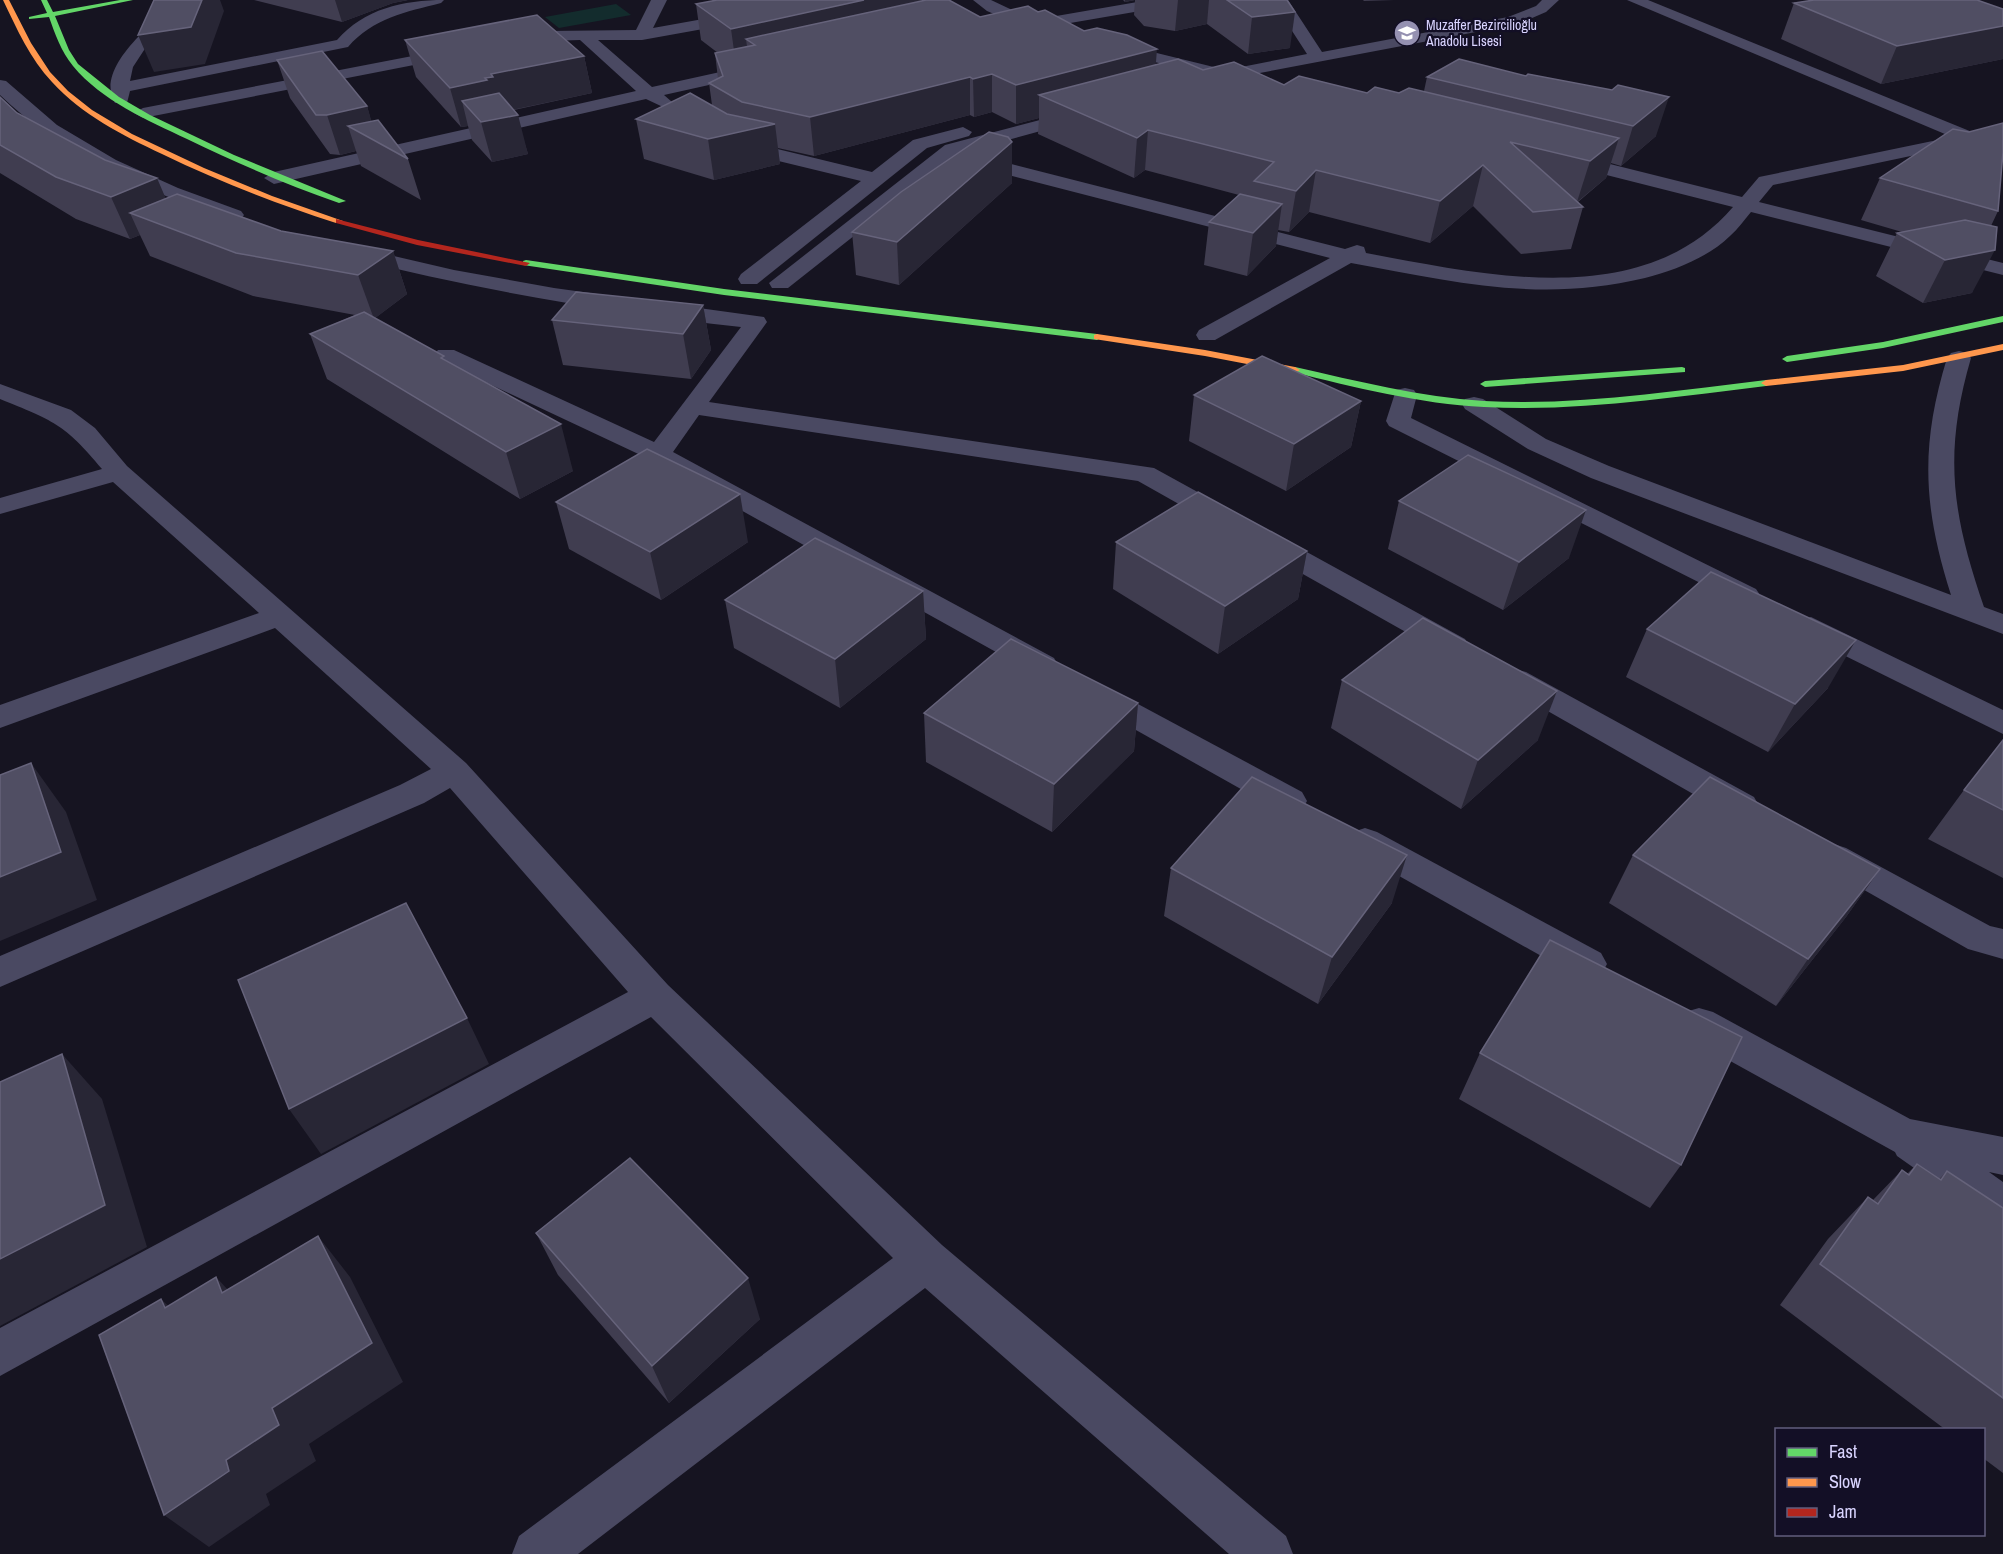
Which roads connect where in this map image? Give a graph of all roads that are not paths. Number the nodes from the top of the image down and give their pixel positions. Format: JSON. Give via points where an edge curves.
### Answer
{"nodes":[{"id":1,"x":130,"y":0,"type":"edge"},
{"id":2,"x":194,"y":0,"type":"edge"},
{"id":3,"x":436,"y":0,"type":"edge"},
{"id":4,"x":659,"y":0,"type":"edge"},
{"id":5,"x":1175,"y":0,"type":"edge"},
{"id":6,"x":1280,"y":0,"type":"edge"},
{"id":7,"x":1551,"y":0,"type":"edge"},
{"id":8,"x":1635,"y":0,"type":"edge"},
{"id":9,"x":50,"y":4,"type":"edge"},
{"id":10,"x":979,"y":9,"type":"edge"},
{"id":11,"x":8,"y":10,"type":"edge"},
{"id":12,"x":757,"y":15,"type":"edge"},
{"id":13,"x":0,"y":23,"type":"edge"},
{"id":14,"x":1031,"y":25,"type":"junction"},
{"id":15,"x":642,"y":35,"type":"junction"},
{"id":16,"x":584,"y":36,"type":"junction"},
{"id":17,"x":1077,"y":38,"type":"edge"},
{"id":18,"x":342,"y":44,"type":"junction"},
{"id":19,"x":1100,"y":44,"type":"edge"},
{"id":20,"x":502,"y":45,"type":"edge"},
{"id":21,"x":467,"y":51,"type":"edge"},
{"id":22,"x":1318,"y":58,"type":"junction"},
{"id":23,"x":396,"y":63,"type":"junction"},
{"id":24,"x":773,"y":65,"type":"edge"},
{"id":25,"x":1192,"y":75,"type":"junction"},
{"id":26,"x":1226,"y":75,"type":"junction"},
{"id":27,"x":1158,"y":76,"type":"edge"},
{"id":28,"x":0,"y":85,"type":"edge"},
{"id":29,"x":1272,"y":86,"type":"edge"},
{"id":30,"x":648,"y":93,"type":"junction"},
{"id":31,"x":120,"y":94,"type":"junction"},
{"id":32,"x":678,"y":111,"type":"edge"},
{"id":33,"x":143,"y":113,"type":"junction"},
{"id":34,"x":1992,"y":133,"type":"edge"},
{"id":35,"x":719,"y":135,"type":"edge"},
{"id":36,"x":1971,"y":138,"type":"junction"},
{"id":37,"x":983,"y":140,"type":"junction"},
{"id":38,"x":1017,"y":149,"type":"dead end"},
{"id":39,"x":947,"y":153,"type":"junction"},
{"id":40,"x":1547,"y":154,"type":"edge"},
{"id":41,"x":1120,"y":177,"type":"edge"},
{"id":42,"x":274,"y":178,"type":"junction"},
{"id":43,"x":876,"y":179,"type":"junction"},
{"id":44,"x":1738,"y":202,"type":"junction"},
{"id":45,"x":356,"y":205,"type":"dead end"},
{"id":46,"x":257,"y":223,"type":"edge"},
{"id":47,"x":1369,"y":244,"type":"junction"},
{"id":48,"x":339,"y":248,"type":"edge"},
{"id":49,"x":1348,"y":256,"type":"junction"},
{"id":50,"x":2003,"y":269,"type":"edge"},
{"id":51,"x":743,"y":278,"type":"joint"},
{"id":52,"x":804,"y":285,"type":"dead end"},
{"id":53,"x":779,"y":291,"type":"junction"},
{"id":54,"x":2003,"y":319,"type":"edge"},
{"id":55,"x":756,"y":322,"type":"junction"},
{"id":56,"x":1198,"y":334,"type":"joint"},
{"id":57,"x":1230,"y":339,"type":"dead end"},
{"id":58,"x":2003,"y":347,"type":"edge"},
{"id":59,"x":446,"y":355,"type":"edge"},
{"id":60,"x":1959,"y":358,"type":"junction"},
{"id":61,"x":1773,"y":361,"type":"dead end"},
{"id":62,"x":1702,"y":368,"type":"dead end"},
{"id":63,"x":0,"y":391,"type":"edge"},
{"id":64,"x":1473,"y":394,"type":"junction"},
{"id":65,"x":1405,"y":395,"type":"junction"},
{"id":66,"x":693,"y":407,"type":"junction"},
{"id":67,"x":658,"y":454,"type":"junction"},
{"id":68,"x":118,"y":472,"type":"junction"},
{"id":69,"x":0,"y":506,"type":"edge"},
{"id":70,"x":1971,"y":613,"type":"junction"},
{"id":71,"x":280,"y":616,"type":"junction"},
{"id":72,"x":2003,"y":625,"type":"edge"},
{"id":73,"x":0,"y":717,"type":"edge"},
{"id":74,"x":2003,"y":723,"type":"edge"},
{"id":75,"x":454,"y":771,"type":"junction"},
{"id":76,"x":1762,"y":817,"type":"edge"},
{"id":77,"x":1814,"y":846,"type":"edge"},
{"id":78,"x":2003,"y":944,"type":"edge"},
{"id":79,"x":0,"y":972,"type":"edge"},
{"id":80,"x":1610,"y":976,"type":"edge"},
{"id":81,"x":655,"y":996,"type":"junction"},
{"id":82,"x":1673,"y":1010,"type":"edge"},
{"id":83,"x":1903,"y":1136,"type":"junction"},
{"id":84,"x":2003,"y":1156,"type":"edge"},
{"id":85,"x":2003,"y":1206,"type":"edge"},
{"id":86,"x":926,"y":1260,"type":"junction"},
{"id":87,"x":0,"y":1353,"type":"edge"},
{"id":88,"x":537,"y":1554,"type":"edge"},
{"id":89,"x":1268,"y":1554,"type":"edge"}],
"edges":[{"from":1,"to":9,"type":"street"},
{"from":2,"to":31,"type":"street","via":[[137,46],[125,65]]},
{"from":3,"to":18,"type":"street","via":[[378,17],[355,30]]},
{"from":4,"to":15,"type":"street"},
{"from":5,"to":14,"type":"street"},
{"from":6,"to":22,"type":"street"},
{"from":7,"to":22,"type":"street","via":[[1541,9],[1512,21]]},
{"from":8,"to":36,"type":"street"},
{"from":9,"to":11,"type":"street"},
{"from":9,"to":31,"type":"street","via":[[63,45],[76,65]]},
{"from":10,"to":14,"type":"street","via":[[1001,12]]},
{"from":11,"to":13,"type":"street"},
{"from":11,"to":53,"type":"street","via":[[56,83],[98,117],[207,174],[278,204],[365,231],[467,254]]},
{"from":12,"to":15,"type":"street"},
{"from":14,"to":17,"type":"street"},
{"from":15,"to":16,"type":"street"},
{"from":16,"to":20,"type":"street","via":[[549,36]]},
{"from":16,"to":30,"type":"street"},
{"from":18,"to":23,"type":"street"},
{"from":18,"to":31,"type":"street"},
{"from":19,"to":25,"type":"street"},
{"from":21,"to":23,"type":"street"},
{"from":22,"to":26,"type":"street"},
{"from":23,"to":33,"type":"street"},
{"from":24,"to":30,"type":"street"},
{"from":25,"to":26,"type":"street"},
{"from":25,"to":27,"type":"street"},
{"from":26,"to":29,"type":"street"},
{"from":28,"to":46,"type":"street","via":[[30,114],[79,147],[142,179]]},
{"from":30,"to":32,"type":"street"},
{"from":30,"to":42,"type":"street"},
{"from":31,"to":33,"type":"street"},
{"from":33,"to":42,"type":"street"},
{"from":34,"to":36,"type":"street"},
{"from":35,"to":43,"type":"street","via":[[740,147]]},
{"from":36,"to":44,"type":"street","via":[[1767,181]]},
{"from":37,"to":38,"type":"street"},
{"from":37,"to":39,"type":"street"},
{"from":37,"to":43,"type":"street","via":[[1094,102],[920,144]]},
{"from":39,"to":49,"type":"street"},
{"from":39,"to":53,"type":"street"},
{"from":40,"to":44,"type":"street"},
{"from":41,"to":47,"type":"street"},
{"from":42,"to":45,"type":"street"},
{"from":43,"to":51,"type":"street"},
{"from":44,"to":47,"type":"street","via":[[1671,250],[1635,263],[1581,274],[1533,277],[1492,273]]},
{"from":44,"to":49,"type":"street","via":[[1722,233],[1670,265],[1575,284],[1481,281]]},
{"from":44,"to":50,"type":"street"},
{"from":47,"to":49,"type":"street"},
{"from":48,"to":55,"type":"street","via":[[432,272],[532,291]]},
{"from":49,"to":56,"type":"street"},
{"from":51,"to":53,"type":"street"},
{"from":52,"to":53,"type":"street"},
{"from":53,"to":55,"type":"street"},
{"from":53,"to":65,"type":"street","via":[[1182,349]]},
{"from":54,"to":61,"type":"street","via":[[1883,345]]},
{"from":55,"to":66,"type":"street"},
{"from":56,"to":57,"type":"street"},
{"from":58,"to":60,"type":"street"},
{"from":59,"to":67,"type":"street"},
{"from":60,"to":64,"type":"street","via":[[1864,374],[1569,404]]},
{"from":60,"to":70,"type":"street","via":[[1942,417],[1939,475],[1943,517]]},
{"from":62,"to":64,"type":"street","via":[[1517,383]]},
{"from":63,"to":68,"type":"street","via":[[62,415],[86,433]]},
{"from":64,"to":65,"type":"street"},
{"from":64,"to":70,"type":"street","via":[[1537,444],[1589,468]]},
{"from":65,"to":74,"type":"street","via":[[1398,421]]},
{"from":66,"to":67,"type":"street"},
{"from":66,"to":76,"type":"street","via":[[1145,474]]},
{"from":67,"to":80,"type":"street"},
{"from":68,"to":69,"type":"street"},
{"from":68,"to":71,"type":"street"},
{"from":70,"to":72,"type":"street"},
{"from":71,"to":73,"type":"street"},
{"from":71,"to":75,"type":"street"},
{"from":75,"to":79,"type":"street","via":[[412,794]]},
{"from":75,"to":81,"type":"street"},
{"from":77,"to":78,"type":"street","via":[[1981,939]]},
{"from":81,"to":86,"type":"street"},
{"from":81,"to":87,"type":"street"},
{"from":82,"to":83,"type":"street"},
{"from":83,"to":84,"type":"street"},
{"from":83,"to":85,"type":"street"},
{"from":86,"to":88,"type":"street"},
{"from":86,"to":89,"type":"street"}]}
